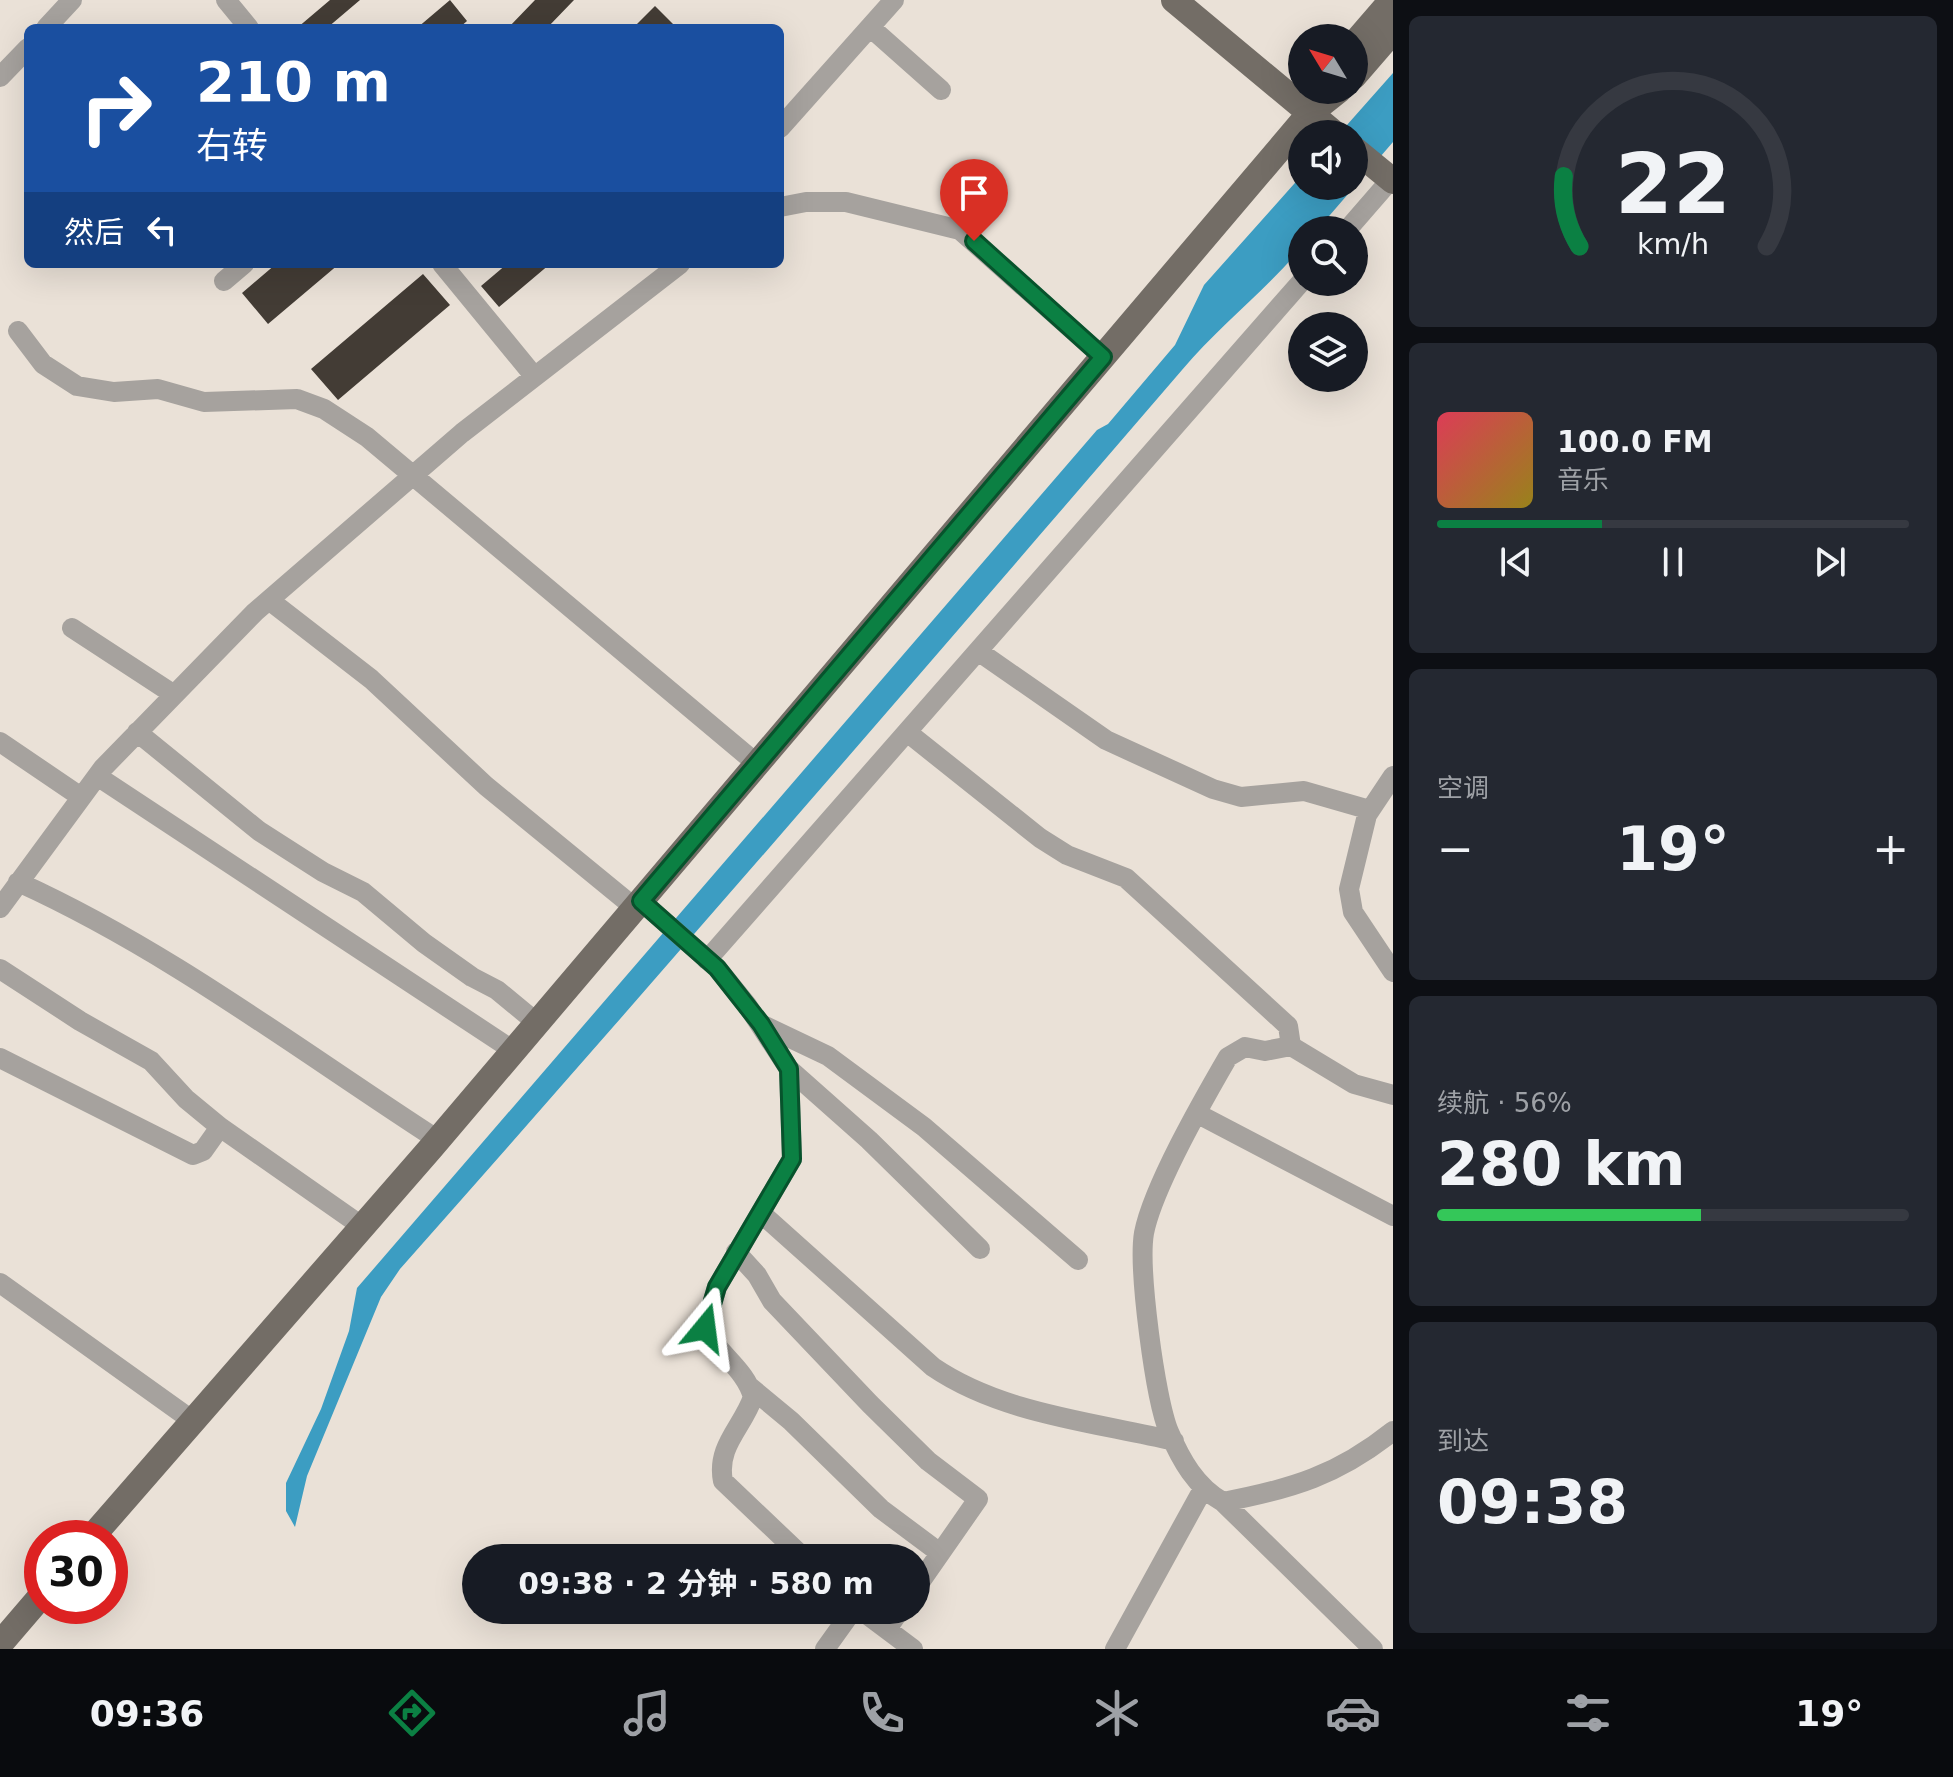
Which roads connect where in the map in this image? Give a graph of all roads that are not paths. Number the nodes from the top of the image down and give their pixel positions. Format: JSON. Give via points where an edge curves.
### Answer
{"nodes":[{"id":1,"x":72,"y":0,"type":"edge"},
{"id":2,"x":226,"y":0,"type":"edge"},
{"id":3,"x":894,"y":0,"type":"edge"},
{"id":4,"x":1174,"y":0,"type":"edge"},
{"id":5,"x":1392,"y":0,"type":"edge"},
{"id":6,"x":50,"y":24,"type":"edge"},
{"id":7,"x":246,"y":24,"type":"edge"},
{"id":8,"x":870,"y":27,"type":"junction"},
{"id":9,"x":1368,"y":28,"type":"edge"},
{"id":10,"x":1393,"y":31,"type":"edge"},
{"id":11,"x":24,"y":52,"type":"edge"},
{"id":12,"x":1368,"y":60,"type":"edge"},
{"id":13,"x":0,"y":77,"type":"edge"},
{"id":14,"x":1288,"y":82,"type":"edge"},
{"id":15,"x":941,"y":90,"type":"dead end"},
{"id":16,"x":1314,"y":104,"type":"edge"},
{"id":17,"x":784,"y":124,"type":"edge"},
{"id":18,"x":1368,"y":160,"type":"edge"},
{"id":19,"x":1392,"y":179,"type":"edge"},
{"id":20,"x":784,"y":203,"type":"edge"},
{"id":21,"x":1359,"y":216,"type":"edge"},
{"id":22,"x":239,"y":268,"type":"edge"},
{"id":23,"x":445,"y":268,"type":"edge"},
{"id":24,"x":675,"y":268,"type":"edge"},
{"id":25,"x":224,"y":281,"type":"dead end"},
{"id":26,"x":1289,"y":296,"type":"edge"},
{"id":27,"x":18,"y":331,"type":"dead end"},
{"id":28,"x":1103,"y":357,"type":"junction"},
{"id":29,"x":534,"y":376,"type":"junction"},
{"id":30,"x":412,"y":476,"type":"junction"},
{"id":31,"x":269,"y":600,"type":"junction"},
{"id":32,"x":72,"y":628,"type":"dead end"},
{"id":33,"x":978,"y":651,"type":"junction"},
{"id":34,"x":173,"y":694,"type":"junction"},
{"id":35,"x":137,"y":732,"type":"junction"},
{"id":36,"x":907,"y":732,"type":"junction"},
{"id":37,"x":0,"y":742,"type":"edge"},
{"id":38,"x":757,"y":764,"type":"junction"},
{"id":39,"x":97,"y":776,"type":"junction"},
{"id":40,"x":1393,"y":776,"type":"edge"},
{"id":41,"x":81,"y":797,"type":"junction"},
{"id":42,"x":1370,"y":810,"type":"junction"},
{"id":43,"x":18,"y":882,"type":"junction"},
{"id":44,"x":1,"y":903,"type":"edge"},
{"id":45,"x":638,"y":905,"type":"junction"},
{"id":46,"x":707,"y":960,"type":"junction"},
{"id":47,"x":0,"y":969,"type":"edge"},
{"id":48,"x":1393,"y":972,"type":"edge"},
{"id":49,"x":537,"y":1023,"type":"junction"},
{"id":50,"x":761,"y":1024,"type":"junction"},
{"id":51,"x":1291,"y":1046,"type":"junction"},
{"id":52,"x":514,"y":1051,"type":"junction"},
{"id":53,"x":0,"y":1058,"type":"edge"},
{"id":54,"x":789,"y":1069,"type":"junction"},
{"id":55,"x":1393,"y":1095,"type":"edge"},
{"id":56,"x":1198,"y":1114,"type":"junction"},
{"id":57,"x":220,"y":1127,"type":"junction"},
{"id":58,"x":438,"y":1140,"type":"junction"},
{"id":59,"x":762,"y":1214,"type":"junction"},
{"id":60,"x":1393,"y":1216,"type":"edge"},
{"id":61,"x":363,"y":1227,"type":"junction"},
{"id":62,"x":980,"y":1249,"type":"dead end"},
{"id":63,"x":736,"y":1252,"type":"junction"},
{"id":64,"x":1078,"y":1260,"type":"dead end"},
{"id":65,"x":0,"y":1283,"type":"edge"},
{"id":66,"x":750,"y":1387,"type":"junction"},
{"id":67,"x":193,"y":1421,"type":"junction"},
{"id":68,"x":1393,"y":1431,"type":"edge"},
{"id":69,"x":1174,"y":1441,"type":"junction"},
{"id":70,"x":1203,"y":1489,"type":"junction"},
{"id":71,"x":1223,"y":1502,"type":"junction"},
{"id":72,"x":107,"y":1520,"type":"edge"},
{"id":73,"x":789,"y":1544,"type":"edge"},
{"id":74,"x":940,"y":1553,"type":"junction"},
{"id":75,"x":930,"y":1568,"type":"edge"},
{"id":76,"x":24,"y":1616,"type":"edge"},
{"id":77,"x":843,"y":1624,"type":"edge"},
{"id":78,"x":880,"y":1624,"type":"edge"},
{"id":79,"x":890,"y":1624,"type":"edge"},
{"id":80,"x":887,"y":1629,"type":"junction"},
{"id":81,"x":0,"y":1644,"type":"edge"},
{"id":82,"x":825,"y":1649,"type":"edge"},
{"id":83,"x":913,"y":1649,"type":"edge"},
{"id":84,"x":1115,"y":1649,"type":"edge"},
{"id":85,"x":1373,"y":1649,"type":"edge"}],
"edges":[{"from":1,"to":6,"type":"street"},
{"from":2,"to":7,"type":"street"},
{"from":3,"to":8,"type":"street"},
{"from":4,"to":14,"type":"main road"},
{"from":5,"to":9,"type":"main road"},
{"from":8,"to":15,"type":"street"},
{"from":8,"to":17,"type":"street"},
{"from":10,"to":12,"type":"main road"},
{"from":11,"to":13,"type":"street"},
{"from":16,"to":28,"type":"main road"},
{"from":18,"to":19,"type":"main road"},
{"from":19,"to":21,"type":"street"},
{"from":20,"to":28,"type":"street","via":[[846,202],[960,230]]},
{"from":22,"to":25,"type":"street"},
{"from":23,"to":29,"type":"street"},
{"from":24,"to":29,"type":"street"},
{"from":26,"to":33,"type":"street"},
{"from":27,"to":30,"type":"street","via":[[43,364],[77,386],[114,392],[158,389],[204,402],[297,399],[324,409],[367,437]]},
{"from":28,"to":38,"type":"main road"},
{"from":29,"to":30,"type":"street"},
{"from":30,"to":31,"type":"street"},
{"from":30,"to":38,"type":"street"},
{"from":31,"to":34,"type":"street"},
{"from":31,"to":45,"type":"street","via":[[371,679],[486,786]]},
{"from":32,"to":34,"type":"street"},
{"from":33,"to":36,"type":"street"},
{"from":33,"to":42,"type":"street","via":[[1106,740],[1213,789],[1241,797],[1304,791]]},
{"from":34,"to":35,"type":"street"},
{"from":35,"to":39,"type":"street"},
{"from":35,"to":49,"type":"street","via":[[259,831],[363,892],[424,943]]},
{"from":36,"to":46,"type":"street"},
{"from":36,"to":51,"type":"street","via":[[1040,838],[1067,855],[1126,878],[1288,1026]]},
{"from":37,"to":41,"type":"street"},
{"from":38,"to":45,"type":"main road"},
{"from":39,"to":41,"type":"street"},
{"from":39,"to":52,"type":"street"},
{"from":40,"to":42,"type":"street"},
{"from":41,"to":43,"type":"street"},
{"from":42,"to":48,"type":"street","via":[[1349,889],[1353,912]]},
{"from":43,"to":44,"type":"street"},
{"from":43,"to":58,"type":"street","via":[[170,962]]},
{"from":45,"to":46,"type":"street"},
{"from":45,"to":49,"type":"main road"},
{"from":46,"to":50,"type":"street"},
{"from":47,"to":57,"type":"street","via":[[151,1061]]},
{"from":49,"to":52,"type":"main road"},
{"from":50,"to":54,"type":"street"},
{"from":50,"to":64,"type":"street","via":[[828,1056],[924,1127]]},
{"from":51,"to":55,"type":"street","via":[[1354,1084]]},
{"from":51,"to":56,"type":"street","via":[[1265,1051],[1245,1047],[1228,1057]]},
{"from":52,"to":58,"type":"main road"},
{"from":53,"to":57,"type":"street","via":[[193,1155],[203,1151]]},
{"from":54,"to":59,"type":"street","via":[[792,1159]]},
{"from":54,"to":62,"type":"street"},
{"from":56,"to":60,"type":"street"},
{"from":56,"to":69,"type":"street","via":[[1144,1234],[1154,1360]]},
{"from":57,"to":61,"type":"street"},
{"from":58,"to":61,"type":"main road"},
{"from":59,"to":63,"type":"street"},
{"from":59,"to":69,"type":"street","via":[[961,1386],[995,1400]]},
{"from":61,"to":67,"type":"main road"},
{"from":63,"to":66,"type":"street","via":[[717,1287],[705,1328]]},
{"from":63,"to":74,"type":"street","via":[[772,1301],[870,1404],[928,1461],[978,1499]]},
{"from":65,"to":67,"type":"street"},
{"from":66,"to":73,"type":"street","via":[[749,1410],[731,1436],[720,1466],[723,1481]]},
{"from":66,"to":74,"type":"street","via":[[881,1509]]},
{"from":67,"to":72,"type":"main road"},
{"from":68,"to":71,"type":"street","via":[[1329,1475]]},
{"from":69,"to":70,"type":"street"},
{"from":70,"to":71,"type":"street"},
{"from":70,"to":84,"type":"street"},
{"from":71,"to":85,"type":"street"},
{"from":74,"to":75,"type":"street"},
{"from":76,"to":81,"type":"main road"},
{"from":77,"to":82,"type":"street"},
{"from":78,"to":80,"type":"street"},
{"from":79,"to":80,"type":"street"},
{"from":80,"to":83,"type":"street"}]}
